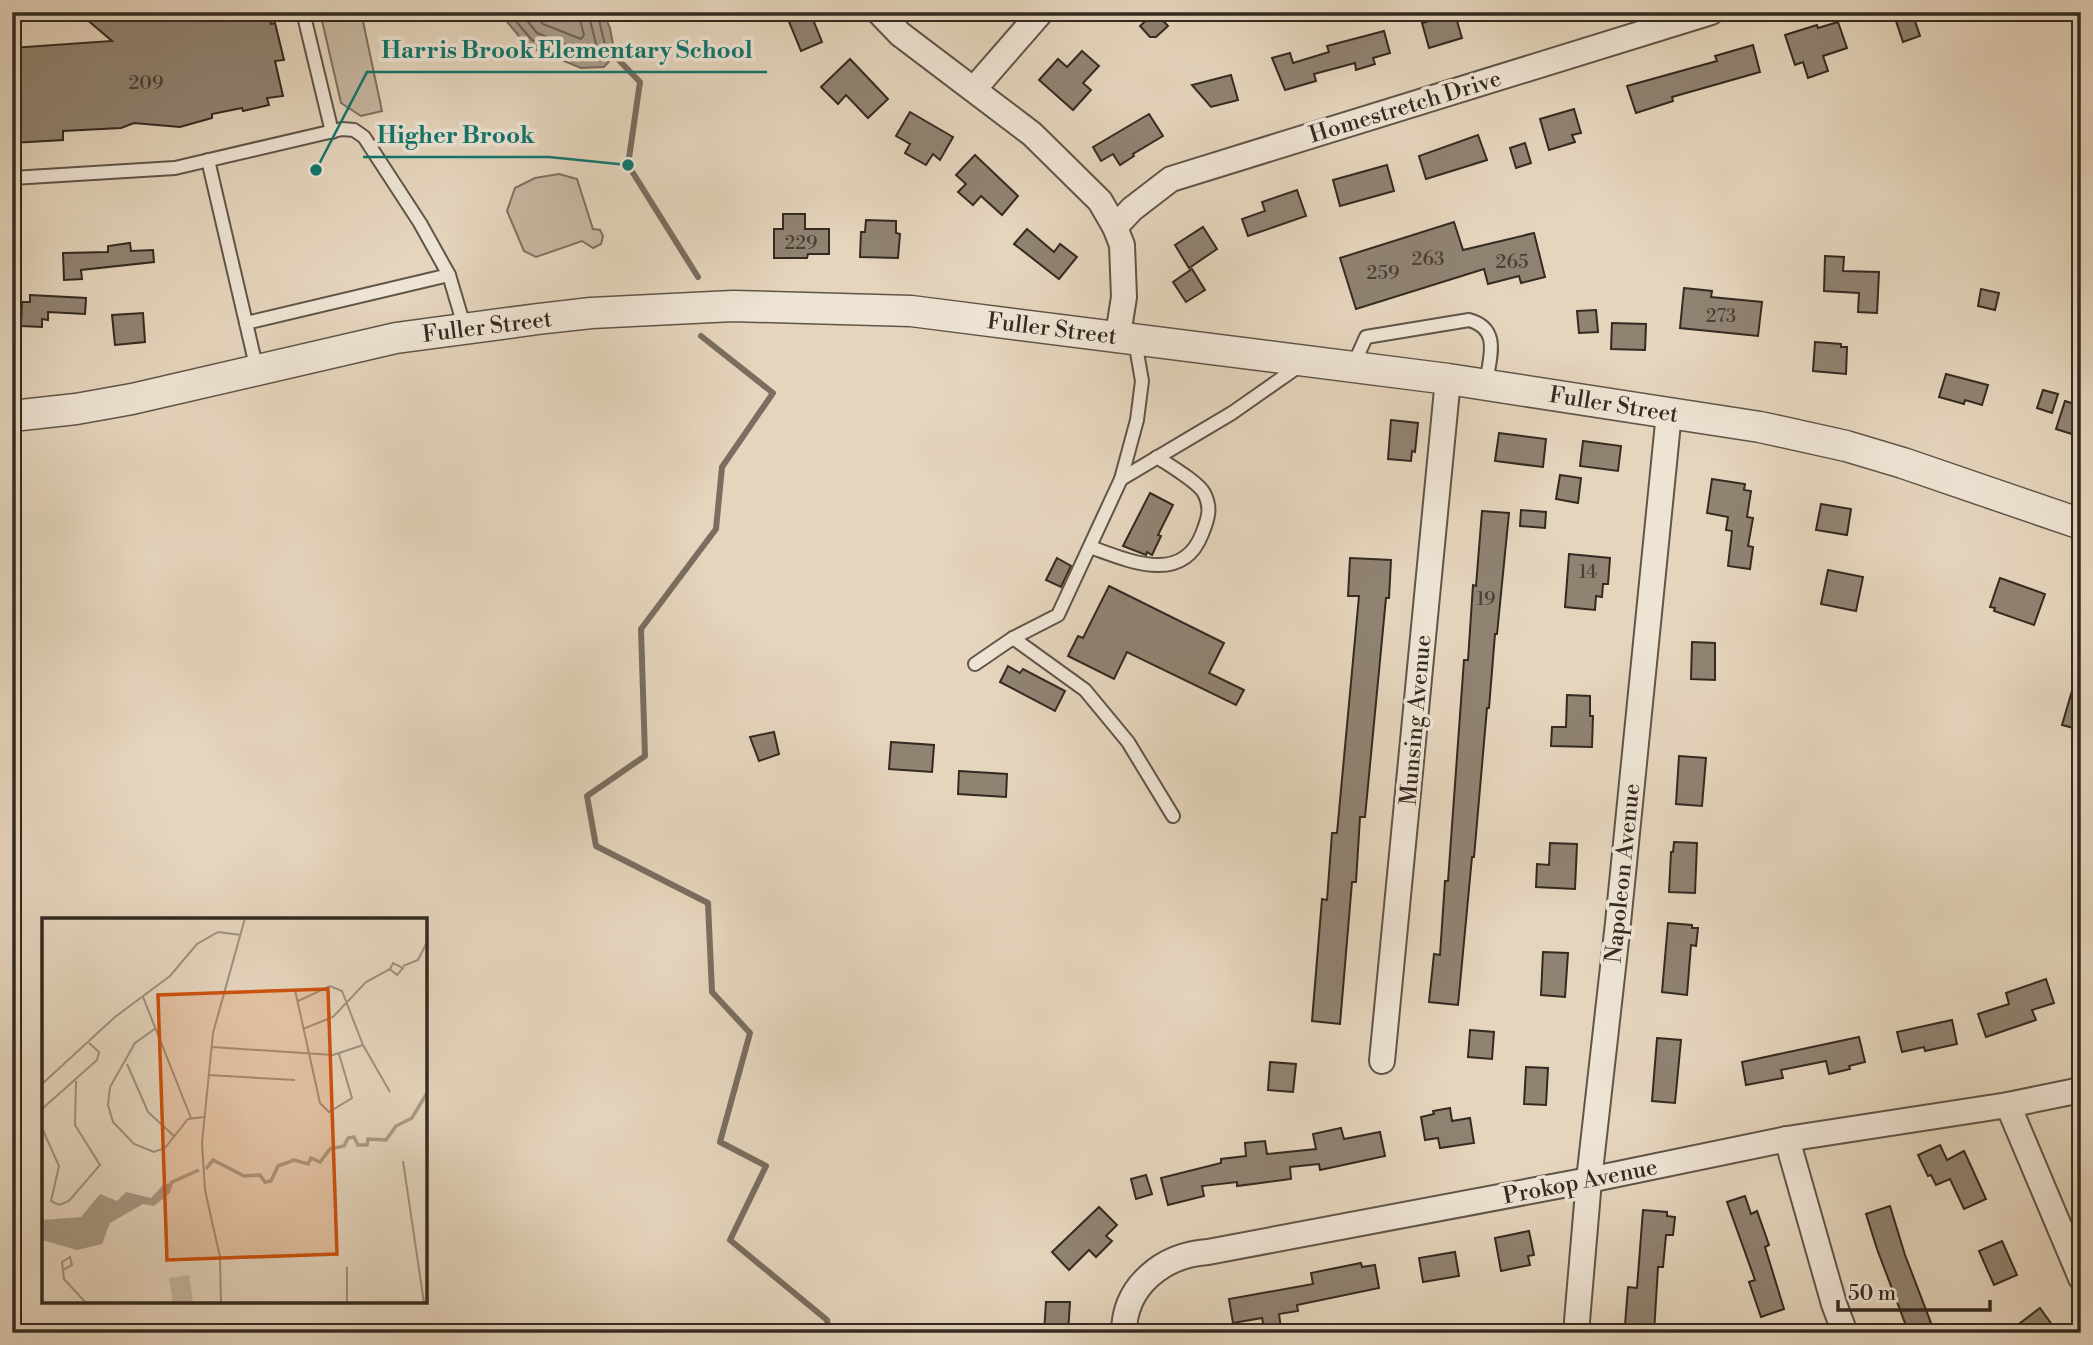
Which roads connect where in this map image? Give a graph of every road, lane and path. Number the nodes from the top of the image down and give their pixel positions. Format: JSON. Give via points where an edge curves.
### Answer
{"nodes":[{"id":1,"x":303,"y":12,"type":"edge"},
{"id":2,"x":879,"y":12,"type":"edge"},
{"id":3,"x":1041,"y":12,"type":"edge"},
{"id":4,"x":1711,"y":12,"type":"edge"},
{"id":5,"x":974,"y":89,"type":"junction"},
{"id":6,"x":332,"y":132,"type":"junction"},
{"id":7,"x":208,"y":160,"type":"junction"},
{"id":8,"x":12,"y":178,"type":"edge"},
{"id":9,"x":1115,"y":227,"type":"junction"},
{"id":10,"x":449,"y":275,"type":"junction"},
{"id":11,"x":246,"y":323,"type":"junction"},
{"id":12,"x":465,"y":330,"type":"junction"},
{"id":13,"x":1126,"y":336,"type":"junction"},
{"id":14,"x":1308,"y":360,"type":"junction"},
{"id":15,"x":1352,"y":366,"type":"junction"},
{"id":16,"x":257,"y":370,"type":"junction"},
{"id":17,"x":1448,"y":379,"type":"junction"},
{"id":18,"x":1486,"y":384,"type":"junction"},
{"id":19,"x":1669,"y":413,"type":"junction"},
{"id":20,"x":12,"y":416,"type":"edge"},
{"id":21,"x":1157,"y":457,"type":"junction"},
{"id":22,"x":1121,"y":478,"type":"junction"},
{"id":23,"x":2081,"y":524,"type":"edge"},
{"id":24,"x":1090,"y":547,"type":"junction"},
{"id":25,"x":1013,"y":638,"type":"junction"},
{"id":26,"x":975,"y":664,"type":"dead end"},
{"id":27,"x":1173,"y":816,"type":"dead end"},
{"id":28,"x":1382,"y":1061,"type":"dead end"},
{"id":29,"x":2081,"y":1090,"type":"edge"},
{"id":30,"x":2008,"y":1104,"type":"junction"},
{"id":31,"x":1787,"y":1139,"type":"junction"},
{"id":32,"x":1589,"y":1180,"type":"junction"},
{"id":33,"x":2081,"y":1278,"type":"edge"},
{"id":34,"x":1124,"y":1333,"type":"edge"},
{"id":35,"x":1576,"y":1333,"type":"edge"},
{"id":36,"x":1845,"y":1333,"type":"edge"}],
"edges":[{"from":1,"to":6,"type":"lane"},
{"from":2,"to":5,"type":"street","via":[[900,34]]},
{"from":3,"to":5,"type":"street"},
{"from":4,"to":9,"type":"street","name":"Homestretch Drive","via":[[1171,179]]},
{"from":5,"to":9,"type":"street","via":[[1032,134],[1084,184]]},
{"from":6,"to":7,"type":"lane"},
{"from":6,"to":10,"type":"lane","via":[[348,129],[364,137]]},
{"from":7,"to":8,"type":"lane","via":[[175,168]]},
{"from":7,"to":11,"type":"lane"},
{"from":9,"to":13,"type":"street","via":[[1122,245]]},
{"from":10,"to":11,"type":"lane"},
{"from":10,"to":12,"type":"lane"},
{"from":11,"to":16,"type":"lane"},
{"from":12,"to":13,"type":"street","name":"Fuller Street","via":[[591,313],[762,306],[911,311]]},
{"from":12,"to":16,"type":"street","name":"Fuller Street","via":[[384,341]]},
{"from":13,"to":14,"type":"street","name":"Fuller Street"},
{"from":13,"to":22,"type":"lane","via":[[1142,381]]},
{"from":14,"to":15,"type":"street","name":"Fuller Street"},
{"from":14,"to":21,"type":"lane","via":[[1232,413]]},
{"from":15,"to":17,"type":"street","name":"Fuller Street"},
{"from":15,"to":18,"type":"lane","via":[[1366,337],[1469,320],[1490,334]]},
{"from":16,"to":20,"type":"street","name":"Fuller Street","via":[[95,406]]},
{"from":17,"to":18,"type":"street","name":"Fuller Street"},
{"from":17,"to":28,"type":"street","name":"Munsing Avenue"},
{"from":18,"to":19,"type":"street","name":"Fuller Street"},
{"from":19,"to":23,"type":"street","name":"Fuller Street","via":[[1760,426],[1863,451]]},
{"from":19,"to":32,"type":"street","name":"Napoleon Avenue"},
{"from":21,"to":22,"type":"lane"},
{"from":21,"to":24,"type":"lane","via":[[1203,491],[1210,513],[1198,545],[1179,562],[1158,566],[1136,564]]},
{"from":22,"to":24,"type":"lane"},
{"from":24,"to":25,"type":"lane","via":[[1058,615]]},
{"from":25,"to":26,"type":"lane"},
{"from":25,"to":27,"type":"lane","via":[[1085,690],[1128,742]]},
{"from":29,"to":30,"type":"street","name":"Prokop Avenue"},
{"from":30,"to":31,"type":"street","name":"Prokop Avenue"},
{"from":30,"to":33,"type":"street"},
{"from":31,"to":32,"type":"street","name":"Prokop Avenue"},
{"from":31,"to":36,"type":"street"},
{"from":32,"to":34,"type":"street","name":"Prokop Avenue","via":[[1182,1256],[1157,1269],[1140,1285],[1128,1306]]},
{"from":32,"to":35,"type":"street","name":"Napoleon Avenue"}]}
